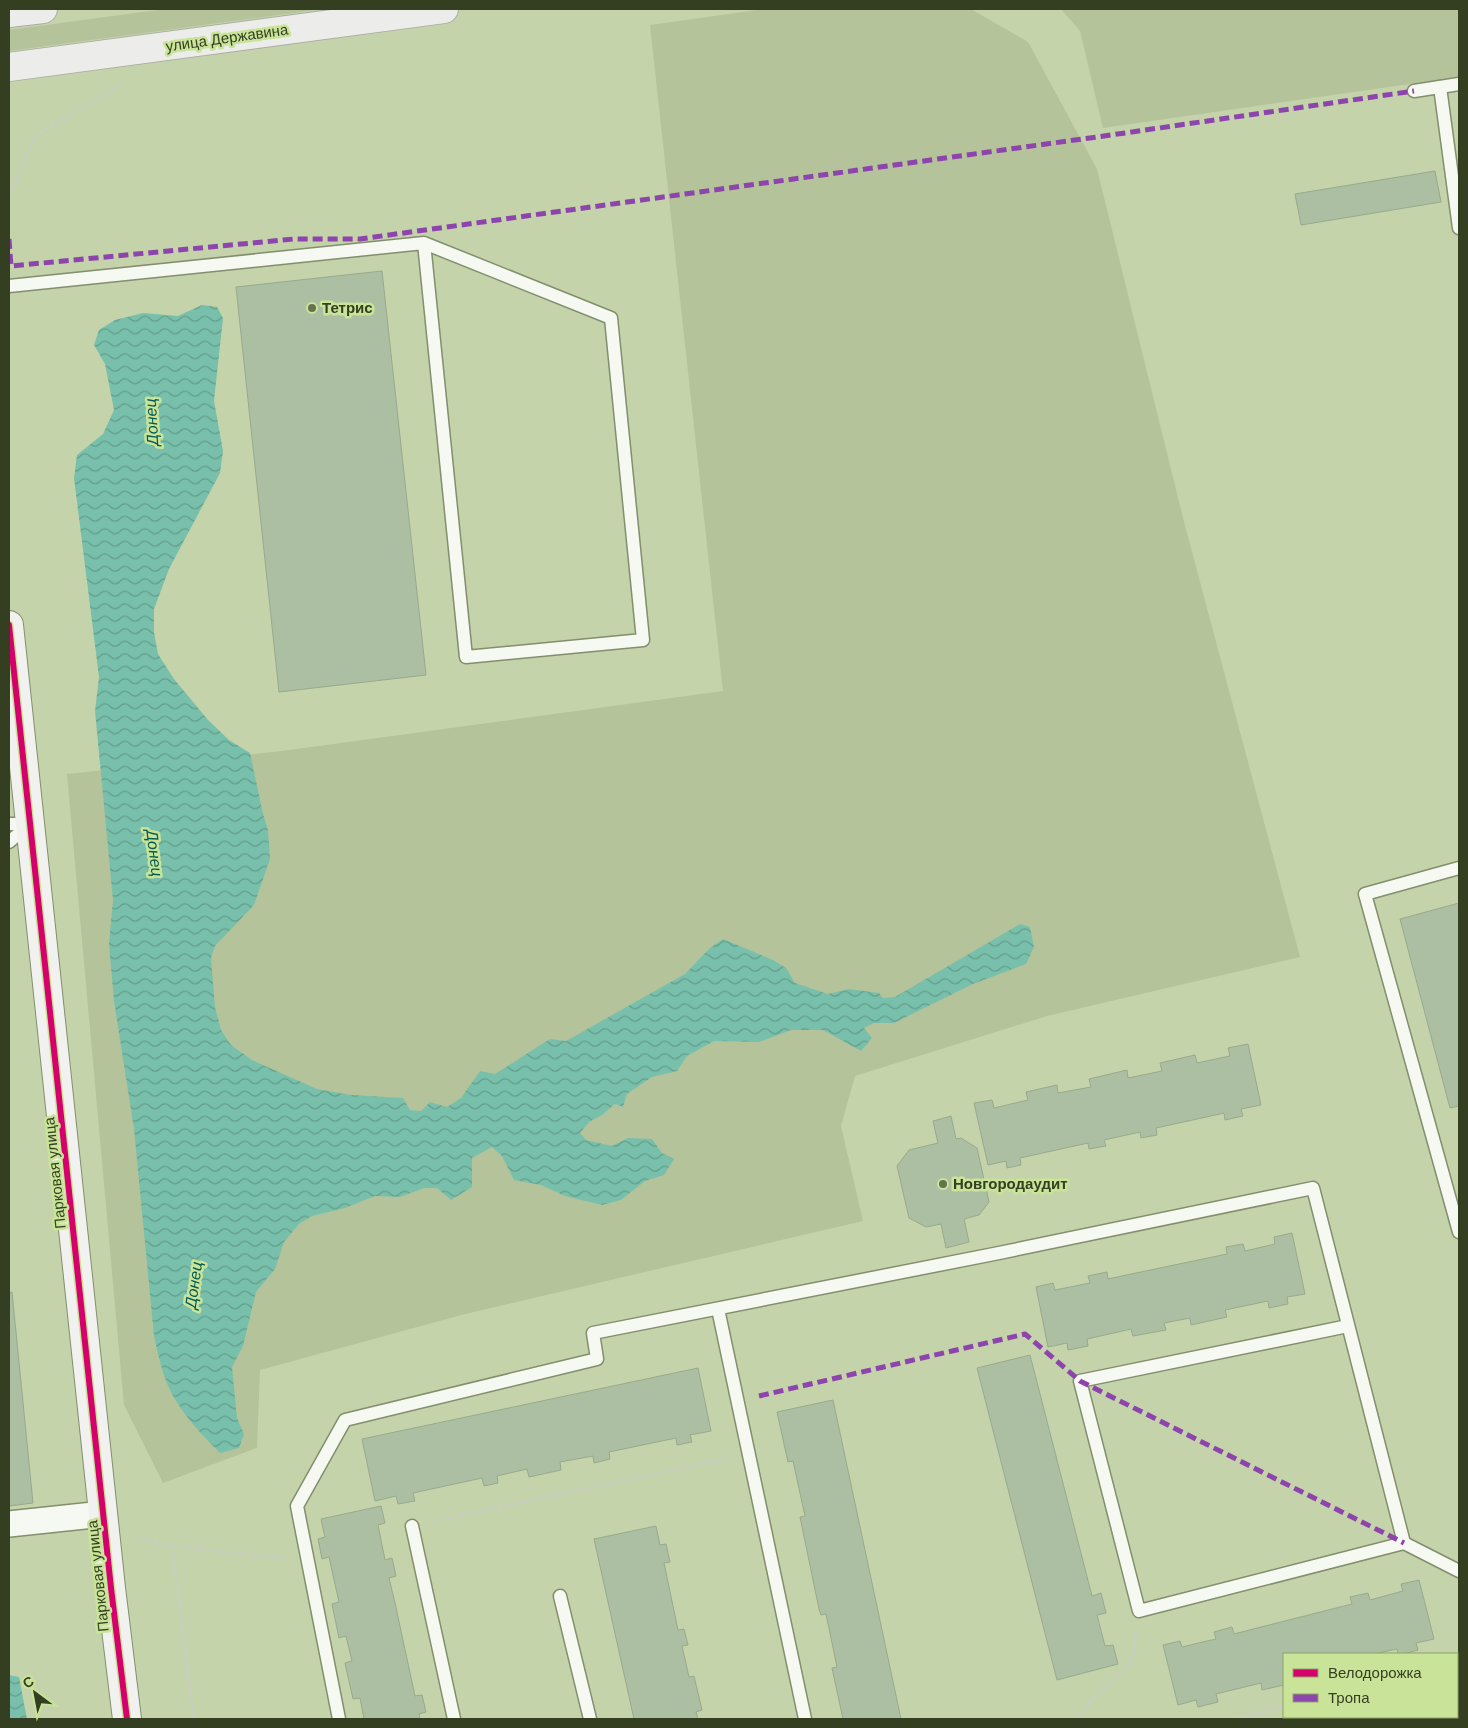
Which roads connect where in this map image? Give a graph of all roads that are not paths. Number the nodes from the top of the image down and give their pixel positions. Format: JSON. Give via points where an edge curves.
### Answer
{"nodes":[{"id":1,"x":43,"y":9,"type":"edge"},
{"id":2,"x":444,"y":9,"type":"edge"},
{"id":3,"x":9,"y":13,"type":"edge"},
{"id":4,"x":9,"y":67,"type":"edge"},
{"id":5,"x":1459,"y":84,"type":"edge"},
{"id":6,"x":1440,"y":87,"type":"junction"},
{"id":7,"x":1414,"y":91,"type":"dead end"},
{"id":8,"x":1459,"y":228,"type":"edge"},
{"id":9,"x":424,"y":243,"type":"junction"},
{"id":10,"x":9,"y":286,"type":"edge"},
{"id":11,"x":9,"y":624,"type":"edge"},
{"id":12,"x":19,"y":824,"type":"edge"},
{"id":13,"x":9,"y":842,"type":"edge"},
{"id":14,"x":1459,"y":868,"type":"edge"},
{"id":15,"x":1459,"y":1232,"type":"edge"},
{"id":16,"x":718,"y":1309,"type":"junction"},
{"id":17,"x":1348,"y":1326,"type":"junction"},
{"id":18,"x":9,"y":1524,"type":"edge"},
{"id":19,"x":105,"y":1525,"type":"junction"},
{"id":20,"x":412,"y":1526,"type":"road end"},
{"id":21,"x":1404,"y":1543,"type":"junction"},
{"id":22,"x":1459,"y":1570,"type":"edge"},
{"id":23,"x":560,"y":1596,"type":"dead end"},
{"id":24,"x":127,"y":1719,"type":"edge"},
{"id":25,"x":339,"y":1719,"type":"edge"},
{"id":26,"x":454,"y":1719,"type":"edge"},
{"id":27,"x":590,"y":1719,"type":"edge"},
{"id":28,"x":805,"y":1719,"type":"edge"}],
"edges":[{"from":1,"to":3,"type":"main road"},
{"from":2,"to":4,"type":"main road","name":"улица Державина"},
{"from":5,"to":6,"type":"lane"},
{"from":6,"to":7,"type":"lane"},
{"from":6,"to":8,"type":"lane"},
{"from":9,"to":9,"type":"lane","via":[[466,657],[642,640],[611,318]]},
{"from":9,"to":10,"type":"lane"},
{"from":11,"to":12,"type":"street","name":"Парковая улица"},
{"from":12,"to":13,"type":"lane"},
{"from":12,"to":19,"type":"street","name":"Парковая улица"},
{"from":14,"to":15,"type":"lane","via":[[1365,894]]},
{"from":16,"to":17,"type":"lane","via":[[1313,1188]]},
{"from":16,"to":25,"type":"lane","via":[[593,1333],[597,1359],[345,1420],[296,1506]]},
{"from":16,"to":28,"type":"lane"},
{"from":17,"to":21,"type":"lane"},
{"from":17,"to":21,"type":"lane","via":[[1080,1382],[1139,1612]]},
{"from":18,"to":19,"type":"street"},
{"from":19,"to":24,"type":"street","name":"Парковая улица"},
{"from":20,"to":26,"type":"lane"},
{"from":21,"to":22,"type":"lane"},
{"from":23,"to":27,"type":"lane"}]}
